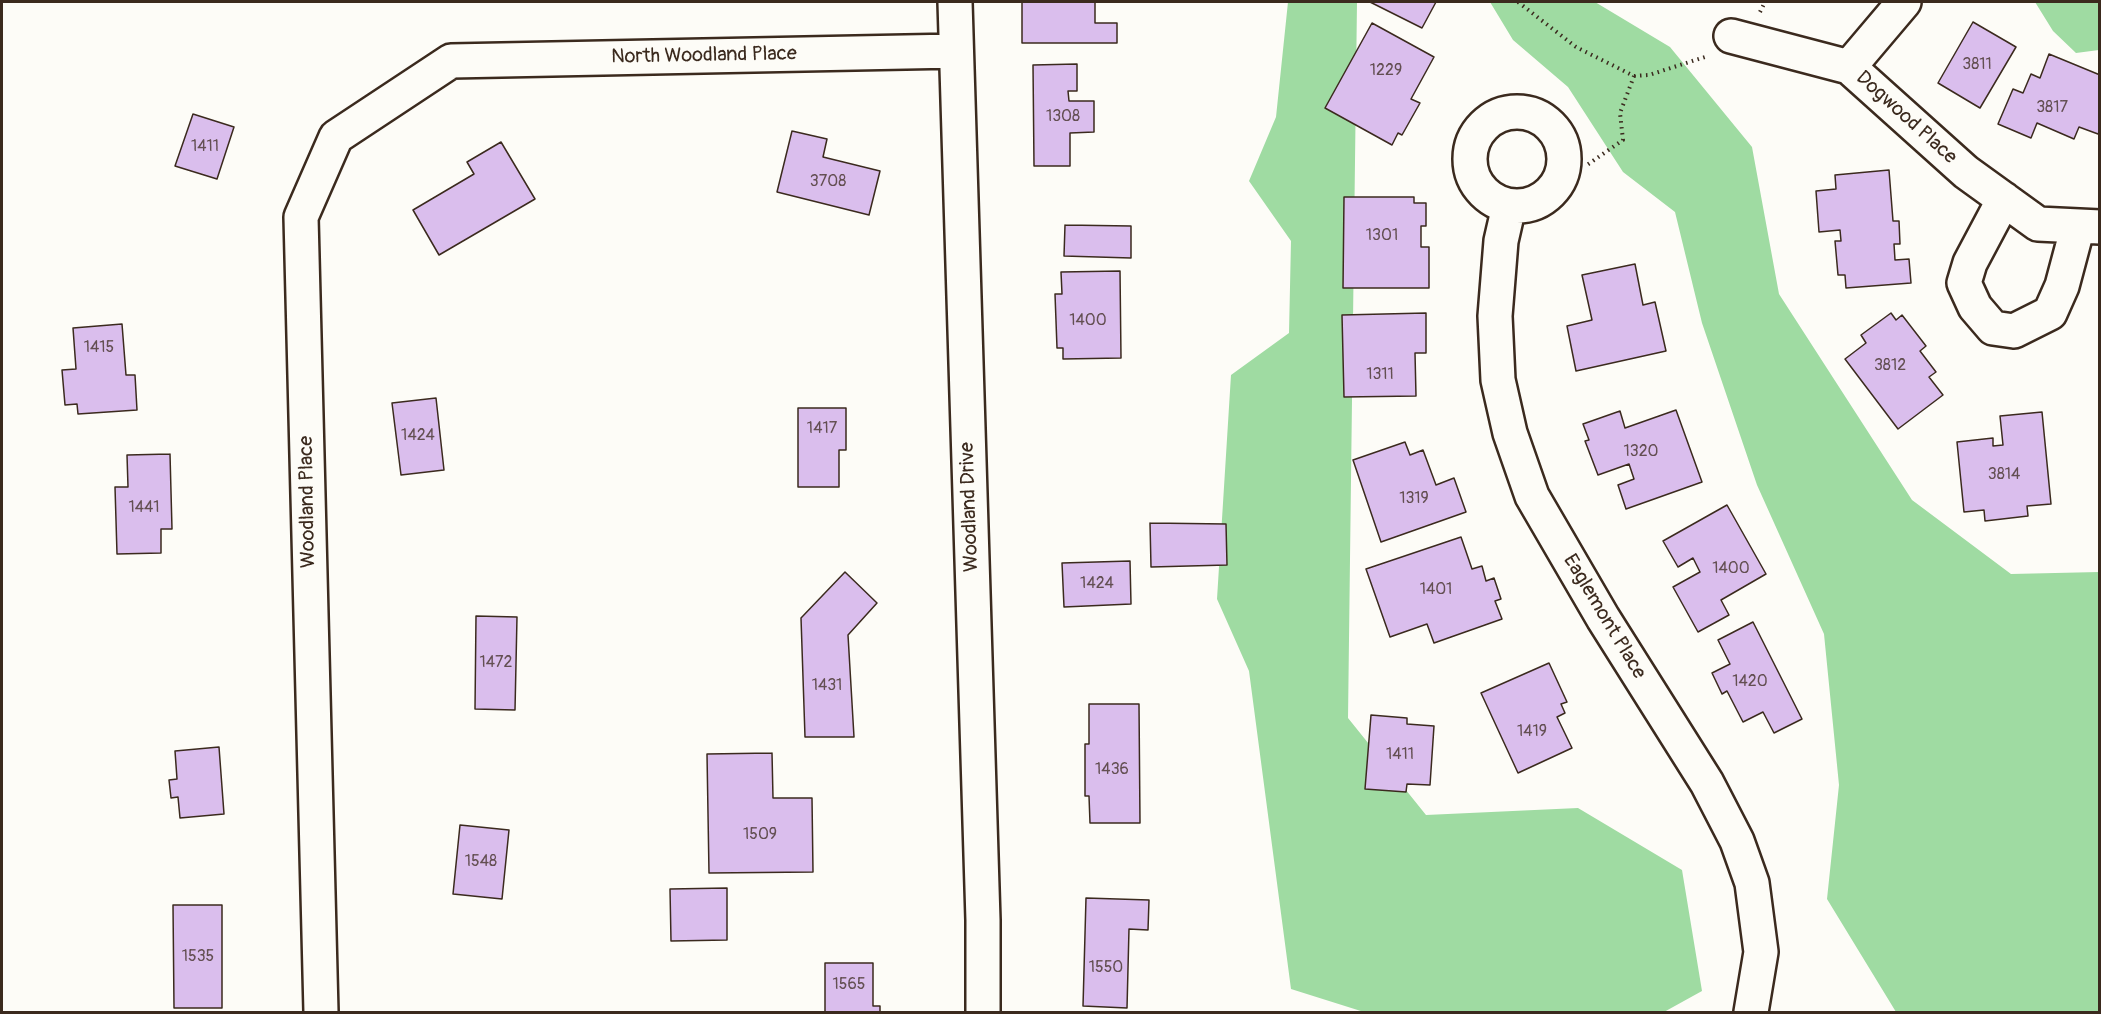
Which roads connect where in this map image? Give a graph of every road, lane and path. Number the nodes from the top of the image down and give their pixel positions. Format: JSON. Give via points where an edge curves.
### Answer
{"nodes":[{"id":1,"x":955,"y":2,"type":"edge"},
{"id":2,"x":1518,"y":2,"type":"edge"},
{"id":3,"x":1904,"y":2,"type":"edge"},
{"id":4,"x":1722,"y":46,"type":"joint"},
{"id":5,"x":956,"y":51,"type":"junction"},
{"id":6,"x":451,"y":61,"type":"joint"},
{"id":7,"x":1849,"y":66,"type":"junction"},
{"id":8,"x":1634,"y":76,"type":"junction"},
{"id":9,"x":1587,"y":165,"type":"dead end"},
{"id":10,"x":2004,"y":199,"type":"junction"},
{"id":11,"x":1509,"y":206,"type":"dead end"},
{"id":12,"x":2089,"y":227,"type":"edge"},
{"id":13,"x":321,"y":1012,"type":"edge"},
{"id":14,"x":983,"y":1012,"type":"edge"},
{"id":15,"x":1751,"y":1012,"type":"edge"}],
"edges":[{"from":1,"to":5,"type":"street","name":"Woodland Drive"},
{"from":2,"to":8,"type":"path","via":[[1576,47]]},
{"from":3,"to":7,"type":"street"},
{"from":4,"to":7,"type":"street","name":"Dogwood Place"},
{"from":4,"to":8,"type":"path","via":[[1668,69]]},
{"from":5,"to":6,"type":"street","name":"North Woodland Place"},
{"from":5,"to":14,"type":"street","name":"Woodland Drive"},
{"from":6,"to":13,"type":"street","name":"Woodland Place","via":[[336,137],[301,217]]},
{"from":7,"to":10,"type":"street","name":"Dogwood Place","via":[[1966,172]]},
{"from":8,"to":9,"type":"path","via":[[1620,113],[1623,140]]},
{"from":10,"to":12,"type":"street","name":"Dogwood Place","via":[[2038,224]]},
{"from":10,"to":12,"type":"street","name":"Dogwood Place","via":[[1970,263],[1964,283],[1975,307],[1993,328],[2014,331],[2050,313]]},
{"from":11,"to":15,"type":"street","name":"Eaglemont Place","via":[[1501,241],[1495,316],[1498,380],[1510,433],[1532,496],[1707,783],[1737,841],[1752,883],[1761,952]]}]}
